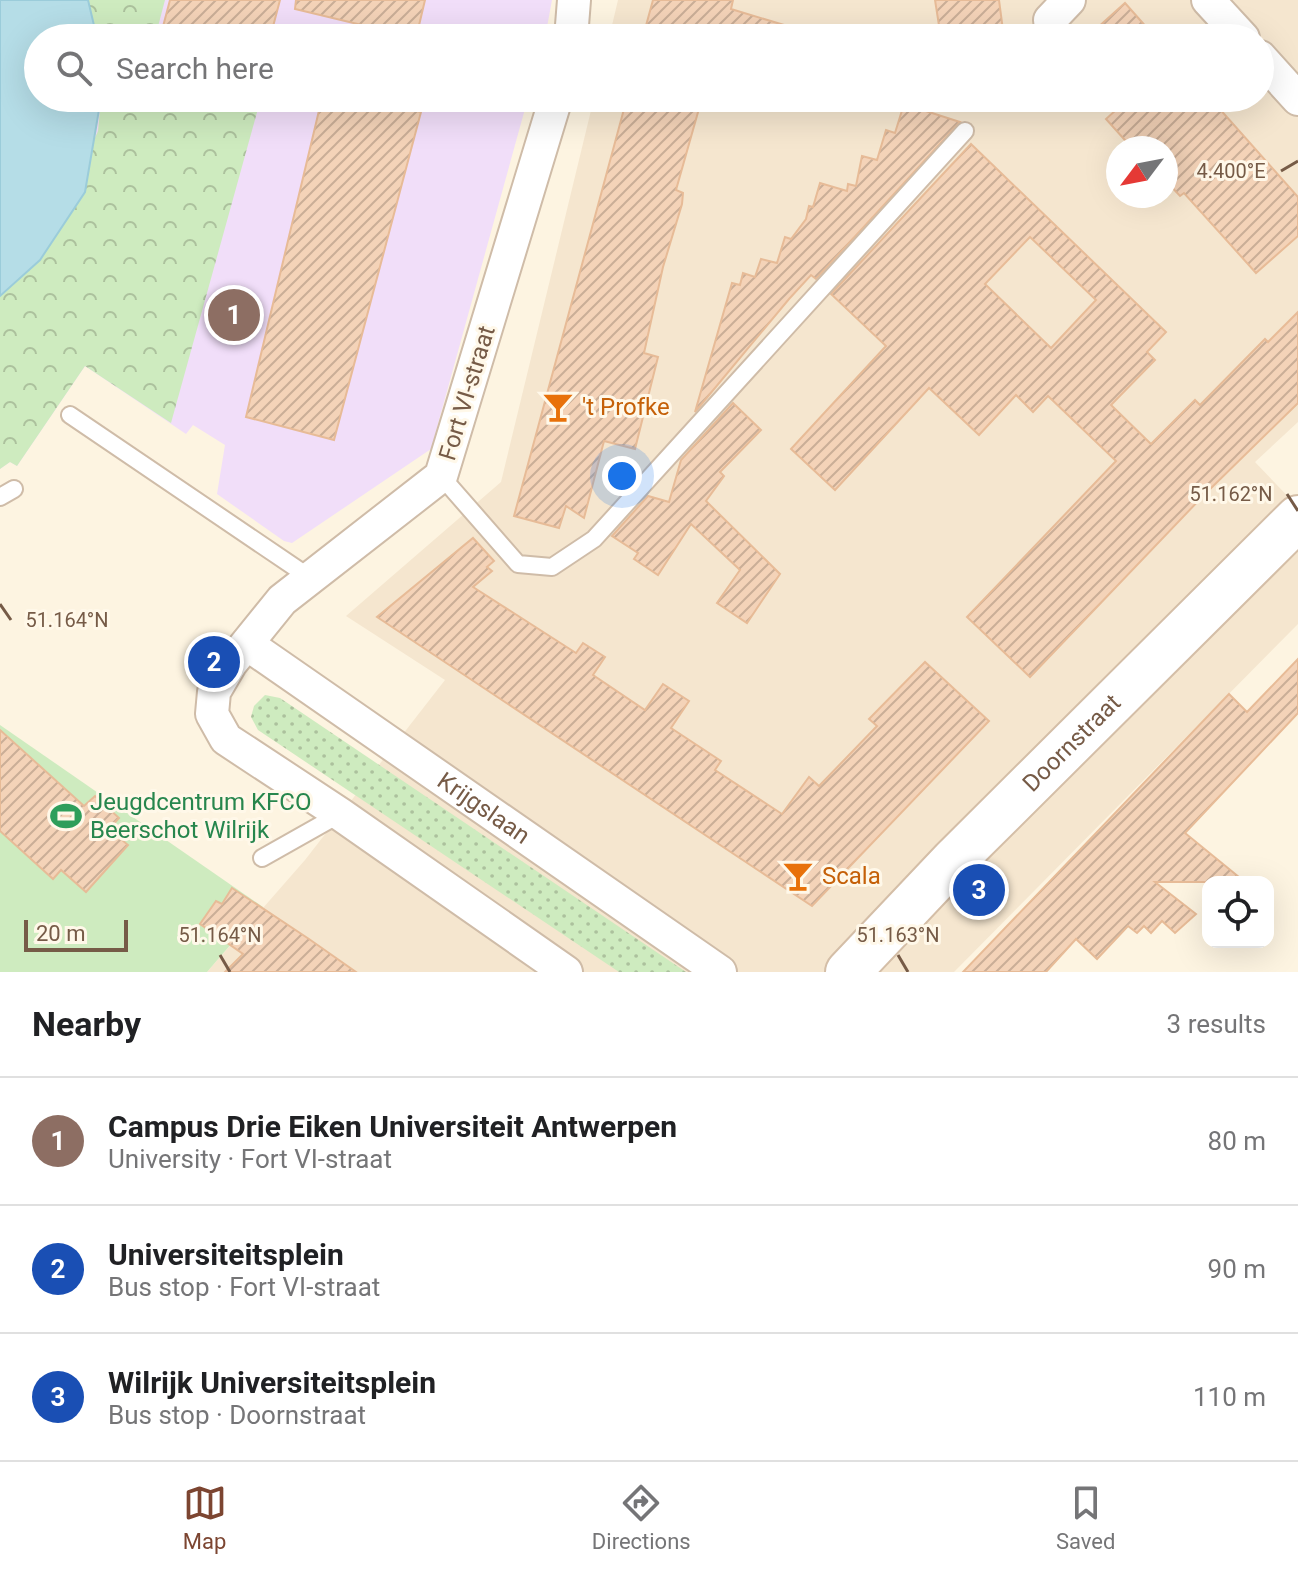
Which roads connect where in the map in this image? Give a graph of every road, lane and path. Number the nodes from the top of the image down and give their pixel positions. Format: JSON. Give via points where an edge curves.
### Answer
{"nodes":[{"id":1,"x":574,"y":0,"type":"edge"},
{"id":2,"x":1208,"y":0,"type":"edge"},
{"id":3,"x":572,"y":24,"type":"edge"},
{"id":4,"x":1230,"y":24,"type":"edge"},
{"id":5,"x":1274,"y":72,"type":"edge"},
{"id":6,"x":1298,"y":99,"type":"edge"},
{"id":7,"x":552,"y":112,"type":"edge"},
{"id":8,"x":965,"y":131,"type":"dead end"},
{"id":9,"x":70,"y":415,"type":"dead end"},
{"id":10,"x":441,"y":476,"type":"junction"},
{"id":11,"x":1298,"y":518,"type":"edge"},
{"id":12,"x":309,"y":577,"type":"junction"},
{"id":13,"x":247,"y":644,"type":"junction"},
{"id":14,"x":340,"y":814,"type":"junction"},
{"id":15,"x":262,"y":858,"type":"dead end"},
{"id":16,"x":566,"y":972,"type":"edge"},
{"id":17,"x":720,"y":972,"type":"edge"},
{"id":18,"x":848,"y":972,"type":"edge"}],
"edges":[{"from":1,"to":3,"type":"street"},
{"from":2,"to":4,"type":"street"},
{"from":5,"to":6,"type":"street"},
{"from":7,"to":10,"type":"street","name":"Fort VI-straat"},
{"from":8,"to":10,"type":"lane","via":[[594,539],[552,567],[518,564]]},
{"from":9,"to":12,"type":"lane"},
{"from":10,"to":12,"type":"street","name":"Fort VI-straat"},
{"from":11,"to":18,"type":"street","name":"Doornstraat"},
{"from":12,"to":13,"type":"street","name":"Fort VI-straat","via":[[282,600]]},
{"from":13,"to":14,"type":"street","name":"Fort VI-straat","via":[[214,692],[212,714],[226,739]]},
{"from":13,"to":17,"type":"street","name":"Krijgslaan"},
{"from":14,"to":15,"type":"lane"},
{"from":14,"to":16,"type":"street"}]}
